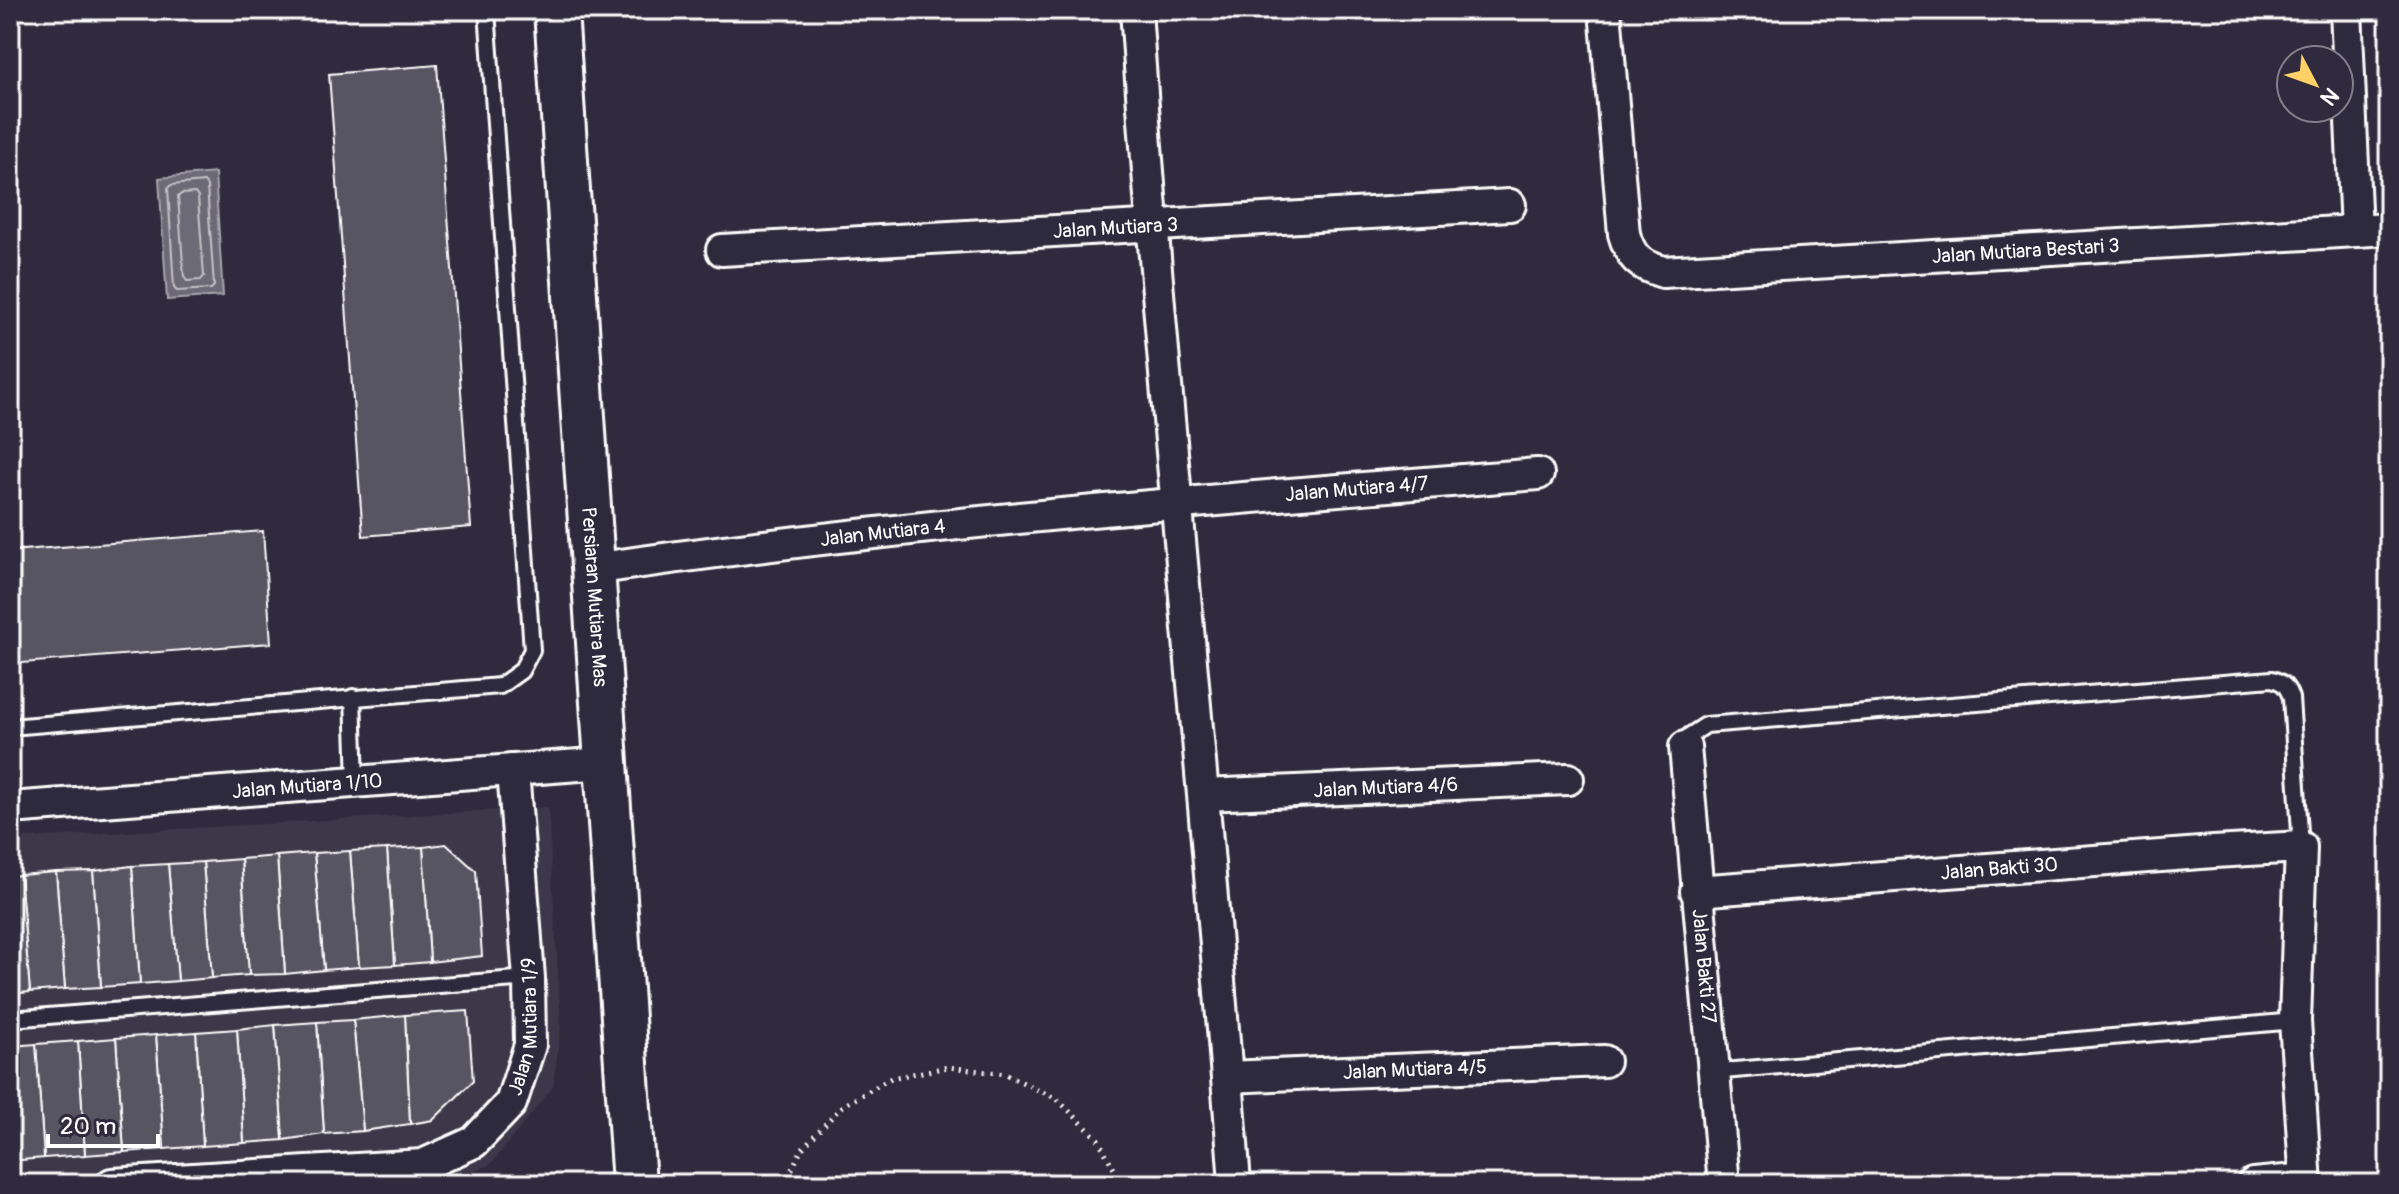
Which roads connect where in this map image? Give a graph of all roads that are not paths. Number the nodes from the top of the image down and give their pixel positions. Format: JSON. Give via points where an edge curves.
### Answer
{"nodes":[{"id":1,"x":487,"y":10,"type":"edge"},
{"id":2,"x":556,"y":10,"type":"edge"},
{"id":3,"x":1136,"y":10,"type":"edge"},
{"id":4,"x":1605,"y":10,"type":"edge"},
{"id":5,"x":2346,"y":10,"type":"edge"},
{"id":6,"x":1510,"y":205,"type":"dead end"},
{"id":7,"x":1151,"y":225,"type":"junction"},
{"id":8,"x":2389,"y":229,"type":"edge"},
{"id":9,"x":2356,"y":231,"type":"junction"},
{"id":10,"x":722,"y":250,"type":"dead end"},
{"id":11,"x":1538,"y":474,"type":"dead end"},
{"id":12,"x":1175,"y":503,"type":"junction"},
{"id":13,"x":593,"y":569,"type":"junction"},
{"id":14,"x":353,"y":697,"type":"junction"},
{"id":15,"x":10,"y":727,"type":"edge"},
{"id":16,"x":1685,"y":747,"type":"joint"},
{"id":17,"x":606,"y":763,"type":"junction"},
{"id":18,"x":513,"y":770,"type":"junction"},
{"id":19,"x":1568,"y":779,"type":"dead end"},
{"id":20,"x":356,"y":781,"type":"junction"},
{"id":21,"x":1204,"y":795,"type":"junction"},
{"id":22,"x":10,"y":808,"type":"edge"},
{"id":23,"x":2301,"y":847,"type":"junction"},
{"id":24,"x":1696,"y":891,"type":"junction"},
{"id":25,"x":529,"y":978,"type":"junction"},
{"id":26,"x":10,"y":1019,"type":"edge"},
{"id":27,"x":2295,"y":1021,"type":"junction"},
{"id":28,"x":1604,"y":1061,"type":"dead end"},
{"id":29,"x":1712,"y":1072,"type":"junction"},
{"id":30,"x":1227,"y":1077,"type":"junction"},
{"id":31,"x":2306,"y":1181,"type":"edge"},
{"id":32,"x":112,"y":1184,"type":"edge"},
{"id":33,"x":634,"y":1184,"type":"edge"},
{"id":34,"x":1235,"y":1184,"type":"edge"},
{"id":35,"x":1724,"y":1184,"type":"edge"},
{"id":36,"x":2253,"y":1184,"type":"edge"}],
"edges":[{"from":1,"to":14,"type":"lane","via":[[532,650],[521,671],[500,686]]},
{"from":2,"to":13,"type":"street","name":"Persiaran Mutiara Mas"},
{"from":3,"to":7,"type":"street"},
{"from":4,"to":9,"type":"street","name":"Jalan Mutiara Bestari 3","via":[[1624,234],[1629,250],[1644,266],[1663,272]]},
{"from":5,"to":9,"type":"street"},
{"from":6,"to":7,"type":"street","name":"Jalan Mutiara 3"},
{"from":7,"to":10,"type":"street","name":"Jalan Mutiara 3"},
{"from":7,"to":12,"type":"street"},
{"from":8,"to":9,"type":"street","name":"Jalan Mutiara Bestari 3"},
{"from":11,"to":12,"type":"street","name":"Jalan Mutiara 4/7"},
{"from":12,"to":13,"type":"street","name":"Jalan Mutiara 4","via":[[720,550]]},
{"from":12,"to":21,"type":"street"},
{"from":13,"to":17,"type":"street","name":"Persiaran Mutiara Mas"},
{"from":14,"to":15,"type":"lane"},
{"from":14,"to":20,"type":"lane"},
{"from":16,"to":23,"type":"lane","via":[[1689,736],[1706,725],[2272,679],[2282,681],[2291,698]]},
{"from":16,"to":24,"type":"street","name":"Jalan Bakti 27"},
{"from":17,"to":18,"type":"street","name":"Jalan Mutiara 1/10"},
{"from":17,"to":33,"type":"street","name":"Persiaran Mutiara Mas"},
{"from":18,"to":20,"type":"street","name":"Jalan Mutiara 1/10"},
{"from":18,"to":25,"type":"street","name":"Jalan Mutiara 1/9"},
{"from":19,"to":21,"type":"street","name":"Jalan Mutiara 4/6"},
{"from":20,"to":22,"type":"street","name":"Jalan Mutiara 1/10"},
{"from":21,"to":30,"type":"street"},
{"from":23,"to":24,"type":"street","name":"Jalan Bakti 30"},
{"from":23,"to":27,"type":"street"},
{"from":24,"to":29,"type":"street","name":"Jalan Bakti 27"},
{"from":25,"to":26,"type":"lane"},
{"from":25,"to":32,"type":"street","name":"Jalan Mutiara 1/9","via":[[530,1045],[511,1103],[474,1142],[423,1165]]},
{"from":27,"to":29,"type":"lane"},
{"from":27,"to":31,"type":"street"},
{"from":28,"to":30,"type":"street","name":"Jalan Mutiara 4/5"},
{"from":29,"to":35,"type":"street","name":"Jalan Bakti 27"},
{"from":30,"to":34,"type":"street"},
{"from":31,"to":36,"type":"street"}]}
